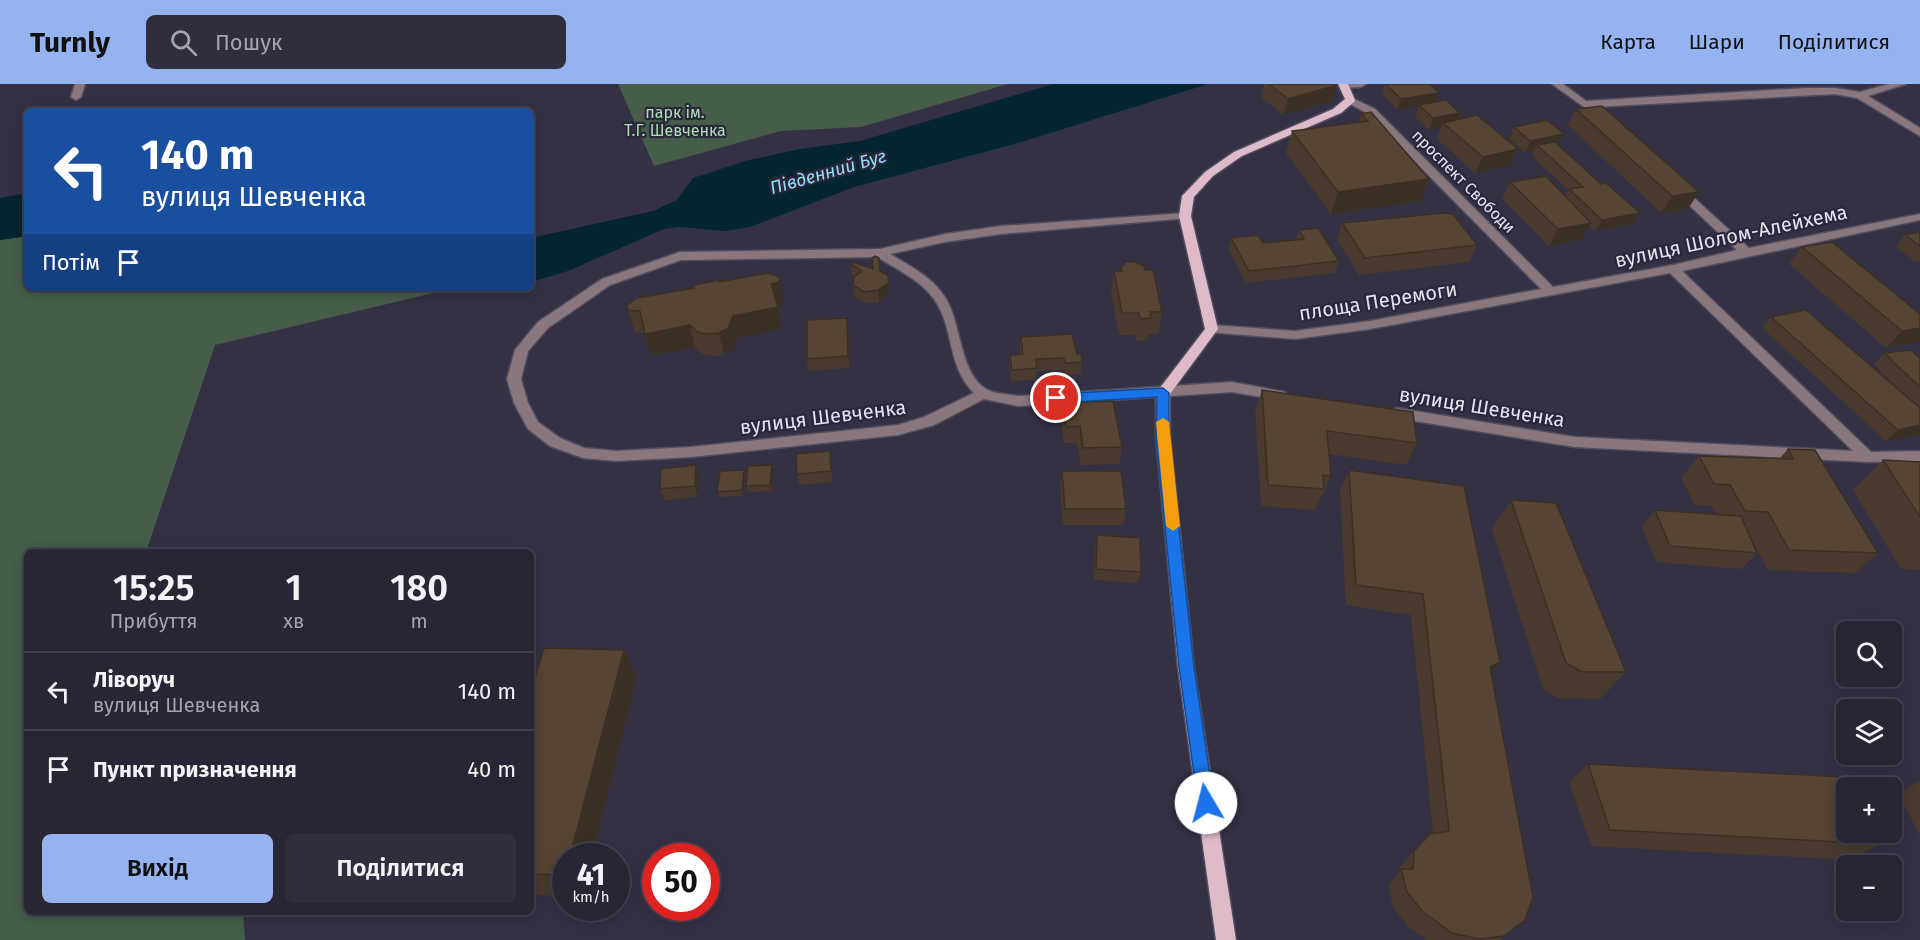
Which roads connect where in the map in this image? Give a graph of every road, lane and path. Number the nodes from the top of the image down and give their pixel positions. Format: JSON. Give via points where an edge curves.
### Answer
{"nodes":[{"id":1,"x":80,"y":84,"type":"edge"},
{"id":2,"x":1360,"y":84,"type":"edge"},
{"id":3,"x":1557,"y":84,"type":"edge"},
{"id":4,"x":1901,"y":84,"type":"edge"},
{"id":5,"x":1804,"y":88,"type":"edge"},
{"id":6,"x":1346,"y":90,"type":"edge"},
{"id":7,"x":1860,"y":95,"type":"junction"},
{"id":8,"x":76,"y":97,"type":"dead end"},
{"id":9,"x":1585,"y":104,"type":"junction"},
{"id":10,"x":1602,"y":120,"type":"edge"},
{"id":11,"x":1920,"y":133,"type":"edge"},
{"id":12,"x":1670,"y":182,"type":"edge"},
{"id":13,"x":1185,"y":216,"type":"junction"},
{"id":14,"x":1920,"y":217,"type":"edge"},
{"id":15,"x":1746,"y":252,"type":"junction"},
{"id":16,"x":880,"y":253,"type":"junction"},
{"id":17,"x":1672,"y":269,"type":"junction"},
{"id":18,"x":1550,"y":291,"type":"junction"},
{"id":19,"x":1212,"y":329,"type":"junction"},
{"id":20,"x":1163,"y":393,"type":"junction"},
{"id":21,"x":983,"y":394,"type":"junction"},
{"id":22,"x":1290,"y":396,"type":"edge"},
{"id":23,"x":1382,"y":411,"type":"edge"},
{"id":24,"x":1920,"y":456,"type":"edge"},
{"id":25,"x":1868,"y":457,"type":"junction"},
{"id":26,"x":1226,"y":940,"type":"edge"}],
"edges":[{"from":1,"to":8,"type":"street"},
{"from":2,"to":6,"type":"street"},
{"from":3,"to":9,"type":"street"},
{"from":4,"to":7,"type":"street"},
{"from":5,"to":7,"type":"street"},
{"from":5,"to":9,"type":"street"},
{"from":6,"to":13,"type":"main road","via":[[1336,111],[1238,154],[1209,174],[1188,196]]},
{"from":6,"to":18,"type":"street","name":"проспект Свободи"},
{"from":7,"to":11,"type":"street"},
{"from":9,"to":10,"type":"street"},
{"from":12,"to":15,"type":"street"},
{"from":13,"to":16,"type":"street","name":"вулиця Шевченка","via":[[1001,230]]},
{"from":13,"to":19,"type":"main road"},
{"from":14,"to":15,"type":"street","name":"вулиця Шолом-Алейхема"},
{"from":15,"to":17,"type":"street","name":"вулиця Шолом-Алейхема"},
{"from":16,"to":21,"type":"street","via":[[928,285],[944,305],[961,368]]},
{"from":16,"to":21,"type":"street","name":"вулиця Шевченка","via":[[680,256],[606,282],[543,325],[522,350],[514,379],[521,403],[533,425],[555,442],[583,453],[616,456],[898,430],[930,421]]},
{"from":17,"to":18,"type":"street","name":"вулиця Шолом-Алейхема"},
{"from":17,"to":25,"type":"street"},
{"from":18,"to":19,"type":"street","name":"площа Перемоги","via":[[1295,335]]},
{"from":19,"to":20,"type":"main road"},
{"from":20,"to":21,"type":"street","via":[[1018,401]]},
{"from":20,"to":22,"type":"street","via":[[1232,387]]},
{"from":20,"to":26,"type":"main road","via":[[1162,437],[1186,667]]},
{"from":23,"to":25,"type":"street","name":"вулиця Шевченка","via":[[1575,442]]},
{"from":24,"to":25,"type":"street","name":"вулиця Шевченка"}]}
